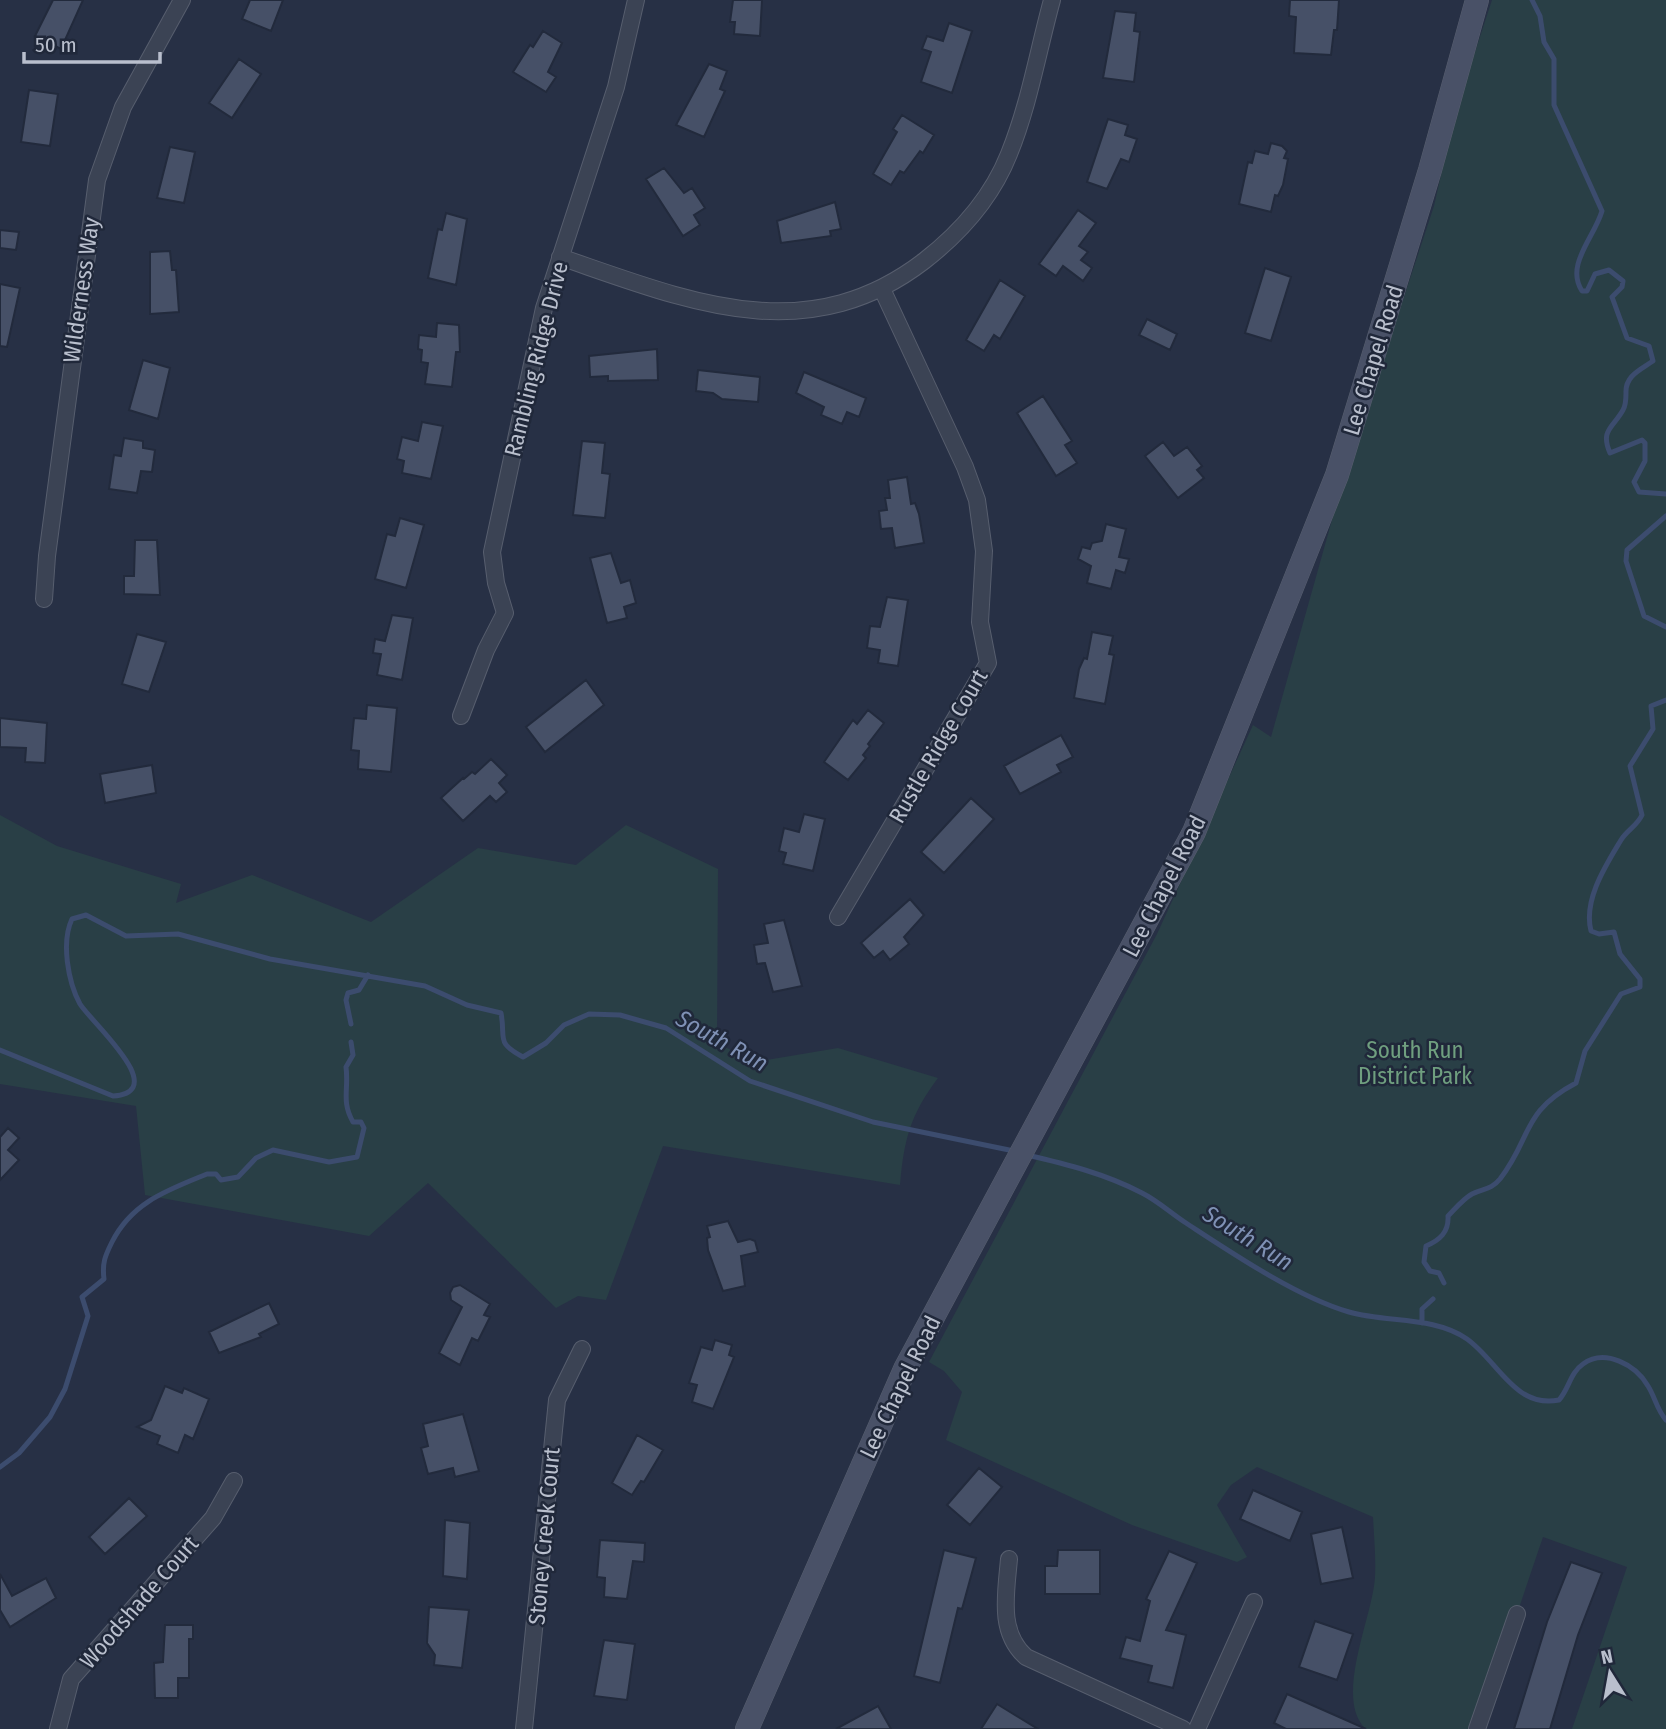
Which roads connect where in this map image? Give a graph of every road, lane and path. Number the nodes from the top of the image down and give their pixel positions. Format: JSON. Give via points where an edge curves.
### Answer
{"nodes":[{"id":1,"x":182,"y":0,"type":"edge"},
{"id":2,"x":636,"y":0,"type":"edge"},
{"id":3,"x":1052,"y":0,"type":"edge"},
{"id":4,"x":1477,"y":0,"type":"edge"},
{"id":5,"x":560,"y":257,"type":"junction"},
{"id":6,"x":882,"y":289,"type":"junction"},
{"id":7,"x":44,"y":599,"type":"dead end"},
{"id":8,"x":461,"y":716,"type":"dead end"},
{"id":9,"x":838,"y":917,"type":"dead end"},
{"id":10,"x":582,"y":1349,"type":"dead end"},
{"id":11,"x":234,"y":1481,"type":"dead end"},
{"id":12,"x":1009,"y":1559,"type":"dead end"},
{"id":13,"x":1254,"y":1602,"type":"dead end"},
{"id":14,"x":1517,"y":1614,"type":"dead end"},
{"id":15,"x":58,"y":1729,"type":"edge"},
{"id":16,"x":524,"y":1729,"type":"edge"},
{"id":17,"x":747,"y":1729,"type":"edge"},
{"id":18,"x":1183,"y":1729,"type":"edge"},
{"id":19,"x":1197,"y":1729,"type":"edge"},
{"id":20,"x":1477,"y":1729,"type":"edge"}],
"edges":[{"from":1,"to":7,"type":"street","name":"Wilderness Way","via":[[123,107],[97,180]]},
{"from":2,"to":5,"type":"street","name":"Rambling Ridge Drive","via":[[620,74]]},
{"from":3,"to":6,"type":"street","via":[[1020,119],[1000,173],[956,233]]},
{"from":4,"to":17,"type":"main road","name":"Lee Chapel Road","via":[[1337,475],[1194,832],[905,1369]]},
{"from":5,"to":6,"type":"street","via":[[713,306],[752,312],[817,308]]},
{"from":5,"to":8,"type":"street","name":"Rambling Ridge Drive","via":[[544,308],[492,552],[505,613]]},
{"from":6,"to":9,"type":"street","name":"Rustle Ridge Court","via":[[977,500],[984,551],[980,622],[988,663]]},
{"from":10,"to":16,"type":"street","name":"Stoney Creek Court","via":[[557,1400]]},
{"from":11,"to":15,"type":"street","name":"Woodshade Court","via":[[213,1518],[71,1679]]},
{"from":12,"to":18,"type":"street","via":[[1007,1622],[1013,1646],[1026,1657]]},
{"from":13,"to":19,"type":"street"},
{"from":14,"to":20,"type":"street"}]}
